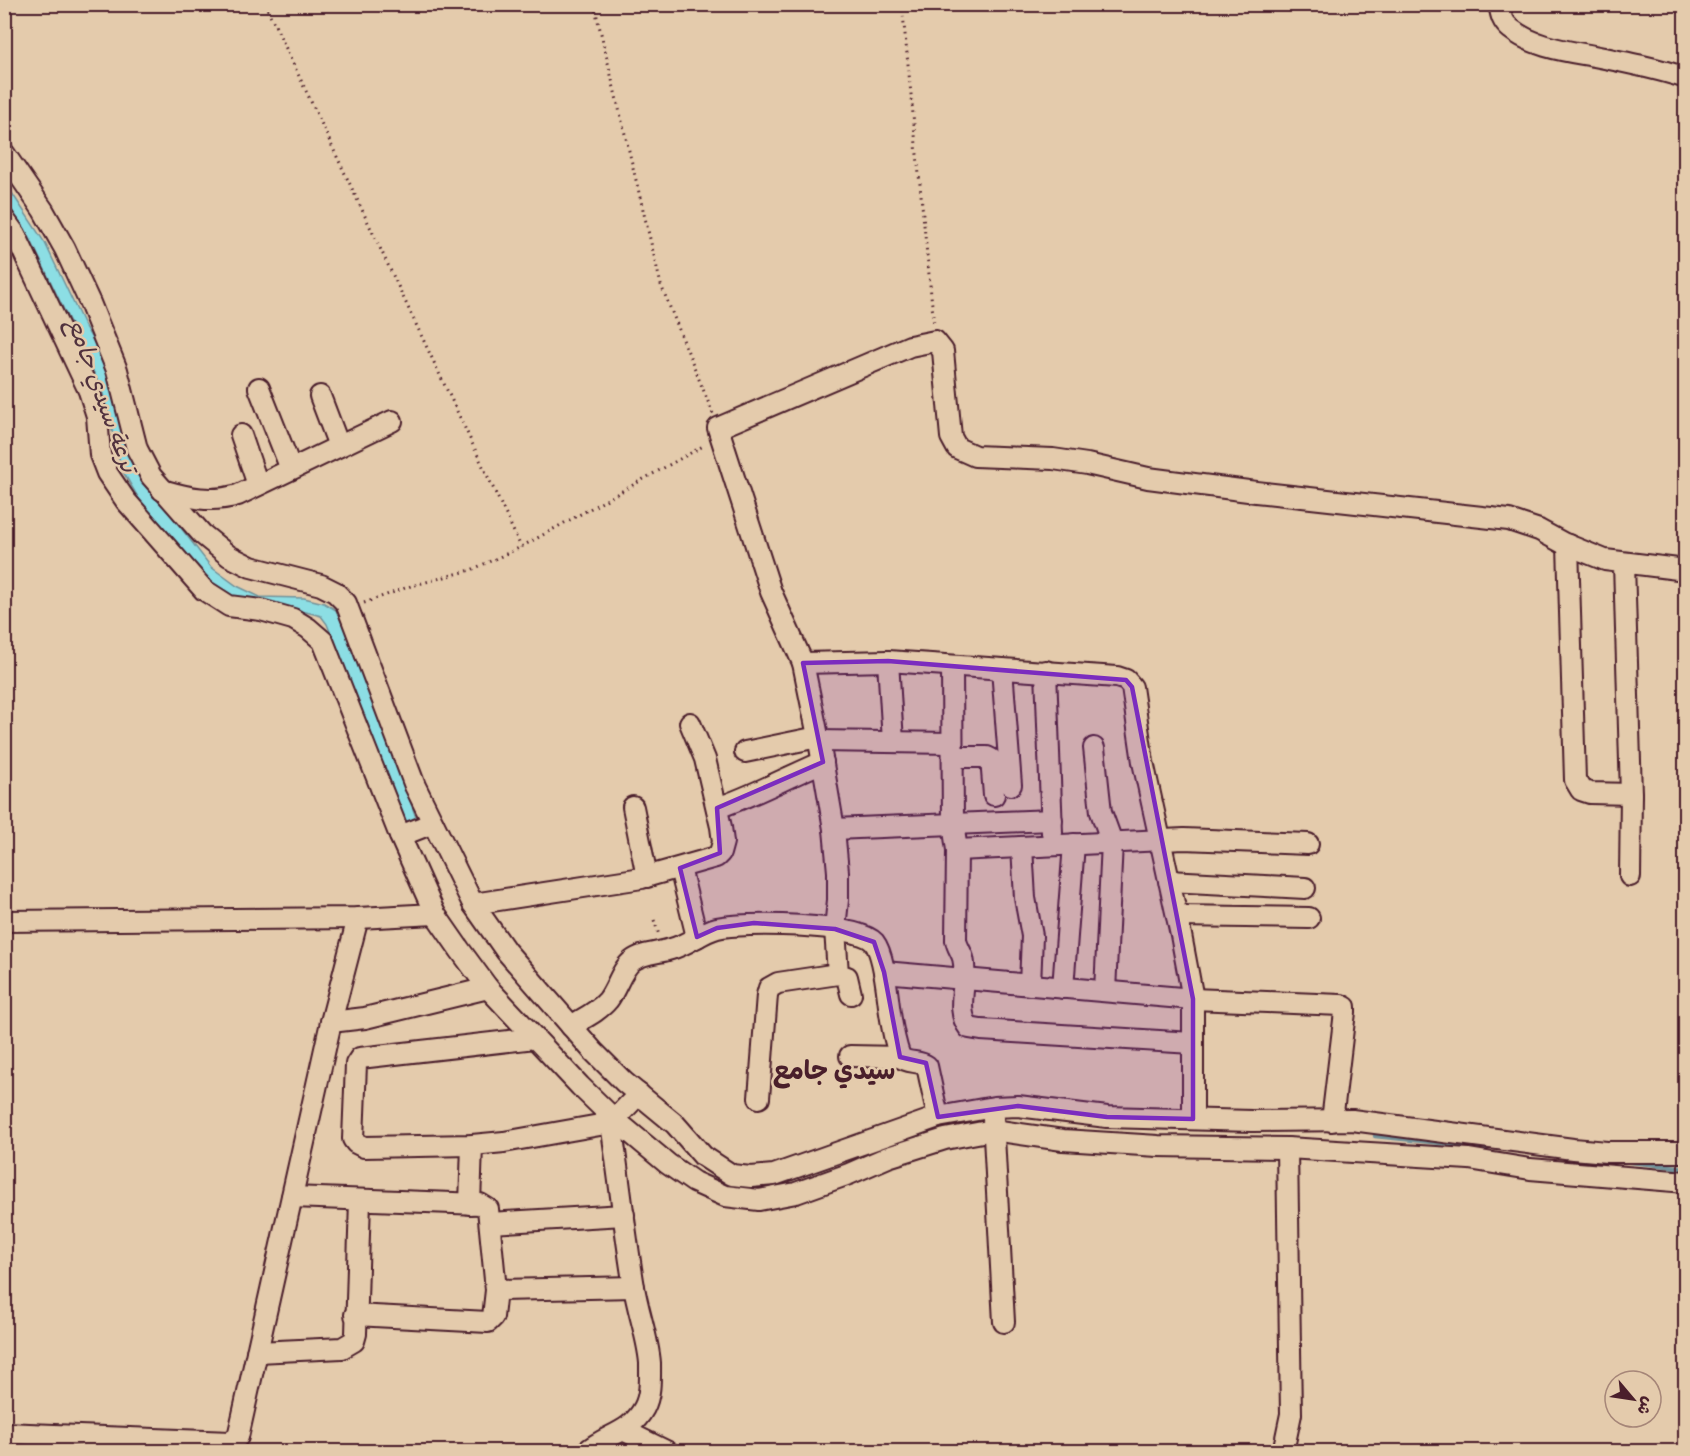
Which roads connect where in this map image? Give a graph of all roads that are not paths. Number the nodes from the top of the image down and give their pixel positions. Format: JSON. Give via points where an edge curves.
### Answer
{"nodes":[{"id":1,"x":1499,"y":4,"type":"edge"},
{"id":2,"x":1686,"y":78,"type":"edge"},
{"id":3,"x":4,"y":153,"type":"edge"},
{"id":4,"x":4,"y":219,"type":"edge"},
{"id":5,"x":259,"y":388,"type":"dead end"},
{"id":6,"x":320,"y":396,"type":"dead end"},
{"id":7,"x":393,"y":422,"type":"dead end"},
{"id":8,"x":241,"y":435,"type":"dead end"},
{"id":9,"x":339,"y":446,"type":"junction"},
{"id":10,"x":291,"y":469,"type":"junction"},
{"id":11,"x":258,"y":485,"type":"junction"},
{"id":12,"x":162,"y":490,"type":"junction"},
{"id":13,"x":1568,"y":545,"type":"junction"},
{"id":14,"x":1624,"y":564,"type":"junction"},
{"id":15,"x":1686,"y":570,"type":"edge"},
{"id":16,"x":888,"y":661,"type":"junction"},
{"id":17,"x":803,"y":663,"type":"junction"},
{"id":18,"x":952,"y":667,"type":"junction"},
{"id":19,"x":1002,"y":669,"type":"junction"},
{"id":20,"x":1046,"y":670,"type":"junction"},
{"id":21,"x":690,"y":723,"type":"dead end"},
{"id":22,"x":819,"y":739,"type":"junction"},
{"id":23,"x":893,"y":742,"type":"junction"},
{"id":24,"x":1094,"y":748,"type":"dead end"},
{"id":25,"x":953,"y":750,"type":"junction"},
{"id":26,"x":745,"y":752,"type":"dead end"},
{"id":27,"x":823,"y":762,"type":"junction"},
{"id":28,"x":1631,"y":794,"type":"junction"},
{"id":29,"x":633,"y":807,"type":"dead end"},
{"id":30,"x":717,"y":808,"type":"junction"},
{"id":31,"x":1052,"y":820,"type":"junction"},
{"id":32,"x":433,"y":823,"type":"junction"},
{"id":33,"x":953,"y":824,"type":"junction"},
{"id":34,"x":834,"y":829,"type":"junction"},
{"id":35,"x":400,"y":836,"type":"junction"},
{"id":36,"x":1160,"y":840,"type":"junction"},
{"id":37,"x":1112,"y":842,"type":"junction"},
{"id":38,"x":1074,"y":844,"type":"junction"},
{"id":39,"x":1308,"y":844,"type":"dead end"},
{"id":40,"x":1052,"y":846,"type":"junction"},
{"id":41,"x":1022,"y":847,"type":"junction"},
{"id":42,"x":957,"y":850,"type":"junction"},
{"id":43,"x":680,"y":868,"type":"junction"},
{"id":44,"x":1630,"y":876,"type":"dead end"},
{"id":45,"x":647,"y":877,"type":"junction"},
{"id":46,"x":1169,"y":881,"type":"junction"},
{"id":47,"x":1305,"y":888,"type":"dead end"},
{"id":48,"x":473,"y":904,"type":"junction"},
{"id":49,"x":435,"y":914,"type":"junction"},
{"id":50,"x":1178,"y":916,"type":"junction"},
{"id":51,"x":358,"y":918,"type":"junction"},
{"id":52,"x":1309,"y":918,"type":"dead end"},
{"id":53,"x":4,"y":921,"type":"edge"},
{"id":54,"x":835,"y":929,"type":"junction"},
{"id":55,"x":698,"y":937,"type":"junction"},
{"id":56,"x":884,"y":972,"type":"junction"},
{"id":57,"x":838,"y":974,"type":"junction"},
{"id":58,"x":964,"y":979,"type":"junction"},
{"id":59,"x":1030,"y":984,"type":"junction"},
{"id":60,"x":488,"y":988,"type":"junction"},
{"id":61,"x":1063,"y":988,"type":"junction"},
{"id":62,"x":1105,"y":991,"type":"junction"},
{"id":63,"x":851,"y":994,"type":"dead end"},
{"id":64,"x":1193,"y":999,"type":"junction"},
{"id":65,"x":331,"y":1022,"type":"junction"},
{"id":66,"x":571,"y":1026,"type":"junction"},
{"id":67,"x":536,"y":1038,"type":"junction"},
{"id":68,"x":1192,"y":1043,"type":"junction"},
{"id":69,"x":850,"y":1056,"type":"dead end"},
{"id":70,"x":900,"y":1057,"type":"junction"},
{"id":71,"x":639,"y":1094,"type":"junction"},
{"id":72,"x":759,"y":1098,"type":"dead end"},
{"id":73,"x":994,"y":1107,"type":"junction"},
{"id":74,"x":938,"y":1117,"type":"junction"},
{"id":75,"x":1193,"y":1119,"type":"junction"},
{"id":76,"x":613,"y":1121,"type":"junction"},
{"id":77,"x":1332,"y":1121,"type":"junction"},
{"id":78,"x":993,"y":1130,"type":"junction"},
{"id":79,"x":472,"y":1145,"type":"junction"},
{"id":80,"x":1287,"y":1148,"type":"junction"},
{"id":81,"x":1686,"y":1152,"type":"edge"},
{"id":82,"x":1686,"y":1182,"type":"edge"},
{"id":83,"x":292,"y":1197,"type":"junction"},
{"id":84,"x":360,"y":1200,"type":"junction"},
{"id":85,"x":470,"y":1204,"type":"junction"},
{"id":86,"x":624,"y":1215,"type":"junction"},
{"id":87,"x":490,"y":1223,"type":"junction"},
{"id":88,"x":634,"y":1287,"type":"junction"},
{"id":89,"x":496,"y":1290,"type":"junction"},
{"id":90,"x":355,"y":1315,"type":"junction"},
{"id":91,"x":1004,"y":1322,"type":"dead end"},
{"id":92,"x":257,"y":1352,"type":"junction"},
{"id":93,"x":625,"y":1431,"type":"junction"},
{"id":94,"x":4,"y":1433,"type":"edge"},
{"id":95,"x":586,"y":1452,"type":"edge"},
{"id":96,"x":668,"y":1452,"type":"edge"},
{"id":97,"x":1283,"y":1452,"type":"edge"}],
"edges":[{"from":1,"to":2,"type":"street","via":[[1502,19],[1522,37]]},
{"from":3,"to":12,"type":"street","via":[[44,210],[80,282],[117,370],[137,449]]},
{"from":4,"to":35,"type":"street","via":[[15,234],[89,391],[98,416],[100,454],[106,473],[204,590],[229,606],[293,619],[323,641]]},
{"from":5,"to":10,"type":"street"},
{"from":6,"to":9,"type":"street"},
{"from":7,"to":9,"type":"street"},
{"from":8,"to":11,"type":"street"},
{"from":9,"to":10,"type":"street"},
{"from":10,"to":11,"type":"street"},
{"from":11,"to":12,"type":"street","via":[[221,500]]},
{"from":12,"to":32,"type":"street","via":[[202,534],[229,556],[251,567],[321,585],[346,603],[415,786]]},
{"from":13,"to":14,"type":"street"},
{"from":13,"to":17,"type":"street","via":[[1509,519],[1245,491],[1148,478],[1053,459],[975,456],[957,448],[951,437],[943,351],[935,341],[927,341],[720,432],[771,592]]},
{"from":13,"to":28,"type":"street","via":[[1575,780],[1581,790],[1590,793]]},
{"from":14,"to":15,"type":"street"},
{"from":14,"to":28,"type":"street"},
{"from":16,"to":17,"type":"street"},
{"from":16,"to":18,"type":"street"},
{"from":16,"to":23,"type":"street"},
{"from":17,"to":22,"type":"street"},
{"from":18,"to":19,"type":"street"},
{"from":18,"to":25,"type":"street"},
{"from":19,"to":20,"type":"street"},
{"from":19,"to":25,"type":"street","via":[[1003,790],[991,759]]},
{"from":20,"to":31,"type":"street"},
{"from":20,"to":36,"type":"street","via":[[1117,676],[1132,687]]},
{"from":21,"to":30,"type":"street","via":[[705,759]]},
{"from":22,"to":23,"type":"street"},
{"from":22,"to":26,"type":"street"},
{"from":22,"to":27,"type":"street"},
{"from":23,"to":25,"type":"street"},
{"from":24,"to":37,"type":"street","via":[[1101,812]]},
{"from":25,"to":33,"type":"street"},
{"from":27,"to":30,"type":"street"},
{"from":27,"to":34,"type":"street"},
{"from":28,"to":44,"type":"street"},
{"from":29,"to":45,"type":"street"},
{"from":30,"to":43,"type":"street","via":[[723,842],[720,853]]},
{"from":31,"to":33,"type":"street"},
{"from":31,"to":40,"type":"street"},
{"from":32,"to":35,"type":"street"},
{"from":32,"to":48,"type":"street"},
{"from":33,"to":34,"type":"street"},
{"from":33,"to":42,"type":"street"},
{"from":34,"to":54,"type":"street","via":[[838,900]]},
{"from":35,"to":49,"type":"street"},
{"from":36,"to":37,"type":"street"},
{"from":36,"to":39,"type":"street"},
{"from":36,"to":46,"type":"street"},
{"from":37,"to":38,"type":"street"},
{"from":37,"to":62,"type":"street"},
{"from":38,"to":40,"type":"street"},
{"from":38,"to":61,"type":"street"},
{"from":40,"to":41,"type":"street"},
{"from":41,"to":42,"type":"street"},
{"from":41,"to":59,"type":"street","via":[[1032,936]]},
{"from":42,"to":58,"type":"street","via":[[956,940],[963,958]]},
{"from":43,"to":45,"type":"street"},
{"from":43,"to":55,"type":"street"},
{"from":45,"to":48,"type":"street"},
{"from":46,"to":47,"type":"street"},
{"from":46,"to":50,"type":"street"},
{"from":48,"to":66,"type":"street","via":[[506,951]]},
{"from":49,"to":51,"type":"street"},
{"from":49,"to":60,"type":"street"},
{"from":50,"to":52,"type":"street"},
{"from":50,"to":64,"type":"street"},
{"from":51,"to":53,"type":"street"},
{"from":51,"to":65,"type":"street"},
{"from":54,"to":55,"type":"street","via":[[754,923],[717,928]]},
{"from":54,"to":56,"type":"street","via":[[866,936],[874,942]]},
{"from":54,"to":57,"type":"street"},
{"from":55,"to":66,"type":"street","via":[[674,949],[632,961],[600,1008]]},
{"from":56,"to":58,"type":"street"},
{"from":56,"to":70,"type":"street"},
{"from":57,"to":63,"type":"street","via":[[847,977]]},
{"from":57,"to":72,"type":"street","via":[[778,983],[769,988]]},
{"from":58,"to":59,"type":"street"},
{"from":58,"to":68,"type":"street","via":[[962,1008],[969,1028]]},
{"from":59,"to":61,"type":"street"},
{"from":60,"to":65,"type":"street","via":[[365,1018]]},
{"from":60,"to":67,"type":"street"},
{"from":61,"to":62,"type":"street"},
{"from":62,"to":64,"type":"street"},
{"from":64,"to":68,"type":"street"},
{"from":64,"to":77,"type":"street","via":[[1345,1007]]},
{"from":65,"to":83,"type":"street"},
{"from":66,"to":71,"type":"street"},
{"from":67,"to":76,"type":"street"},
{"from":67,"to":79,"type":"street","via":[[357,1061],[353,1139],[360,1146]]},
{"from":68,"to":75,"type":"street"},
{"from":69,"to":70,"type":"street"},
{"from":70,"to":74,"type":"street","via":[[927,1066]]},
{"from":71,"to":74,"type":"street","via":[[675,1124],[703,1156],[732,1175],[751,1177],[803,1166]]},
{"from":71,"to":76,"type":"street"},
{"from":73,"to":74,"type":"street"},
{"from":73,"to":75,"type":"street","via":[[1018,1106],[1107,1117]]},
{"from":73,"to":78,"type":"street"},
{"from":75,"to":77,"type":"street"},
{"from":76,"to":78,"type":"street","via":[[694,1182],[725,1196],[759,1200],[796,1193],[945,1139]]},
{"from":76,"to":79,"type":"street"},
{"from":76,"to":86,"type":"street"},
{"from":77,"to":81,"type":"street","via":[[1352,1120],[1584,1150]]},
{"from":78,"to":80,"type":"street","via":[[1063,1140],[1158,1146]]},
{"from":78,"to":91,"type":"street"},
{"from":79,"to":85,"type":"street"},
{"from":80,"to":82,"type":"street","via":[[1468,1159],[1530,1169]]},
{"from":80,"to":97,"type":"street","via":[[1291,1414]]},
{"from":83,"to":84,"type":"street"},
{"from":83,"to":92,"type":"street"},
{"from":84,"to":85,"type":"street"},
{"from":84,"to":90,"type":"street"},
{"from":85,"to":87,"type":"street","via":[[488,1209]]},
{"from":86,"to":87,"type":"street"},
{"from":86,"to":88,"type":"street"},
{"from":87,"to":89,"type":"street"},
{"from":88,"to":89,"type":"street"},
{"from":88,"to":93,"type":"street","via":[[650,1360],[650,1380],[644,1407]]},
{"from":89,"to":90,"type":"street","via":[[493,1317],[488,1322]]},
{"from":90,"to":92,"type":"street","via":[[354,1341],[342,1348]]},
{"from":92,"to":94,"type":"street","via":[[235,1441]]},
{"from":93,"to":95,"type":"street"},
{"from":93,"to":96,"type":"street"}]}
